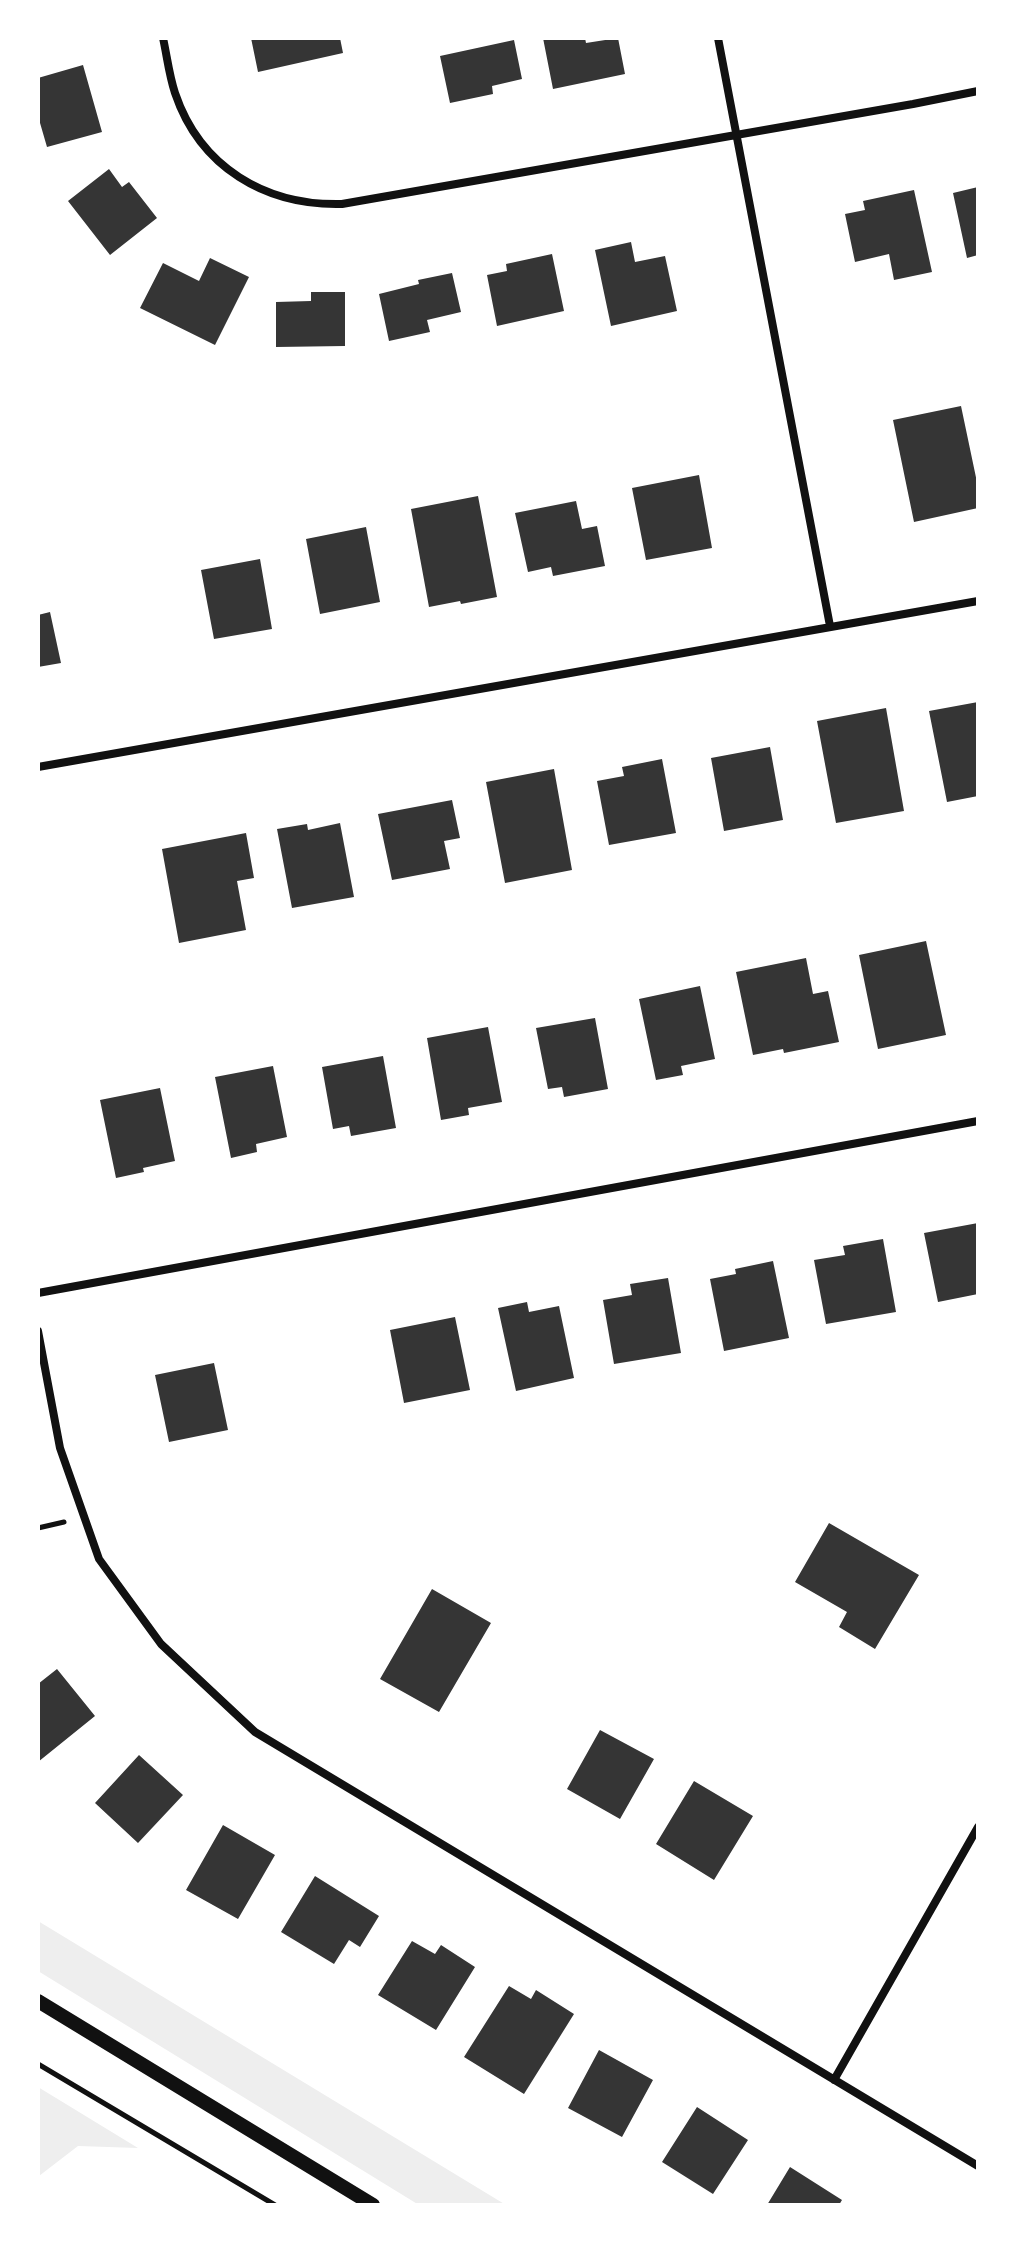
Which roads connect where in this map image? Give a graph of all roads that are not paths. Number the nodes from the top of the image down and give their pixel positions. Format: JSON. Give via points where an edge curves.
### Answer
{"nodes":[{"id":1,"x":163,"y":38,"type":"edge"},
{"id":2,"x":718,"y":38,"type":"edge"},
{"id":3,"x":978,"y":91,"type":"edge"},
{"id":4,"x":735,"y":134,"type":"junction"},
{"id":5,"x":978,"y":601,"type":"edge"},
{"id":6,"x":830,"y":626,"type":"junction"},
{"id":7,"x":38,"y":767,"type":"edge"},
{"id":8,"x":978,"y":1121,"type":"edge"},
{"id":9,"x":38,"y":1293,"type":"edge"},
{"id":10,"x":38,"y":1331,"type":"edge"},
{"id":11,"x":978,"y":1827,"type":"edge"},
{"id":12,"x":38,"y":2001,"type":"edge"},
{"id":13,"x":834,"y":2080,"type":"junction"},
{"id":14,"x":978,"y":2166,"type":"edge"},
{"id":15,"x":373,"y":2205,"type":"edge"}],
"edges":[{"from":1,"to":4,"type":"street","via":[[174,91],[188,124],[208,150],[260,190],[293,201],[342,204]]},
{"from":2,"to":4,"type":"street"},
{"from":3,"to":4,"type":"street"},
{"from":4,"to":6,"type":"street"},
{"from":5,"to":6,"type":"street"},
{"from":6,"to":7,"type":"street"},
{"from":8,"to":9,"type":"street"},
{"from":10,"to":13,"type":"street","via":[[60,1448],[99,1559],[161,1644],[213,1693],[255,1732]]},
{"from":11,"to":13,"type":"street"},
{"from":12,"to":15,"type":"street"},
{"from":13,"to":14,"type":"street"}]}
